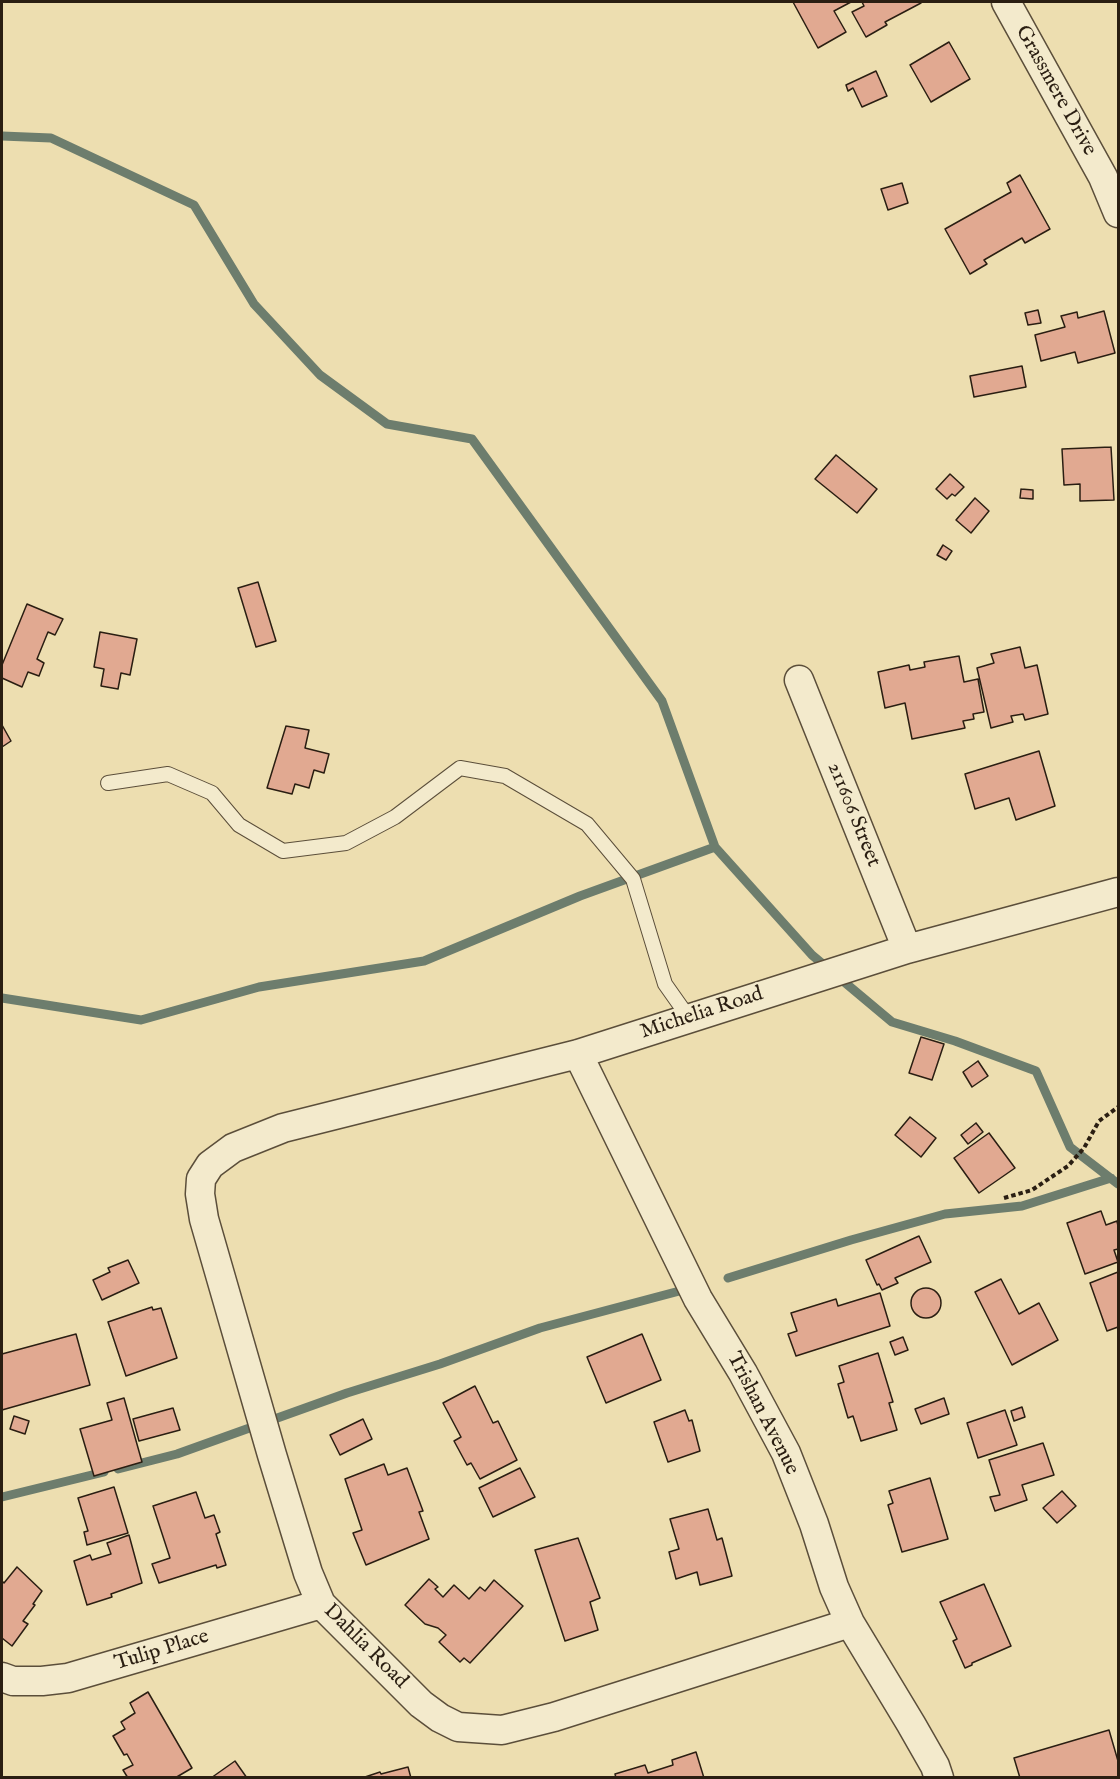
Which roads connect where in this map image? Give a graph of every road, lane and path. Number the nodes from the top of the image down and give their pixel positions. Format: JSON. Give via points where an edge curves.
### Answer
{"nodes":[{"id":1,"x":1006,"y":2,"type":"edge"},
{"id":2,"x":1119,"y":213,"type":"edge"},
{"id":3,"x":799,"y":680,"type":"dead end"},
{"id":4,"x":108,"y":783,"type":"dead end"},
{"id":5,"x":1119,"y":892,"type":"edge"},
{"id":6,"x":907,"y":949,"type":"junction"},
{"id":7,"x":689,"y":1018,"type":"junction"},
{"id":8,"x":578,"y":1054,"type":"junction"},
{"id":9,"x":1119,"y":1107,"type":"edge"},
{"id":10,"x":283,"y":1128,"type":"joint"},
{"id":11,"x":1004,"y":1198,"type":"dead end"},
{"id":12,"x":321,"y":1604,"type":"junction"},
{"id":13,"x":850,"y":1623,"type":"junction"},
{"id":14,"x":2,"y":1677,"type":"edge"},
{"id":15,"x":939,"y":1778,"type":"edge"}],
"edges":[{"from":1,"to":2,"type":"street","name":"Grassmere Drive","via":[[1104,177]]},
{"from":3,"to":6,"type":"street","name":"211606 Street"},
{"from":4,"to":7,"type":"lane","via":[[168,774],[212,792],[239,825],[283,851],[346,843],[395,817],[460,768],[505,776],[587,824],[633,879],[665,984]]},
{"from":5,"to":6,"type":"street","name":"Michelia Road"},
{"from":6,"to":7,"type":"street","name":"Michelia Road"},
{"from":7,"to":8,"type":"street","name":"Michelia Road"},
{"from":8,"to":10,"type":"street","name":"Michelia Road"},
{"from":8,"to":13,"type":"street","name":"Trishan Avenue","via":[[698,1299],[786,1453]]},
{"from":9,"to":11,"type":"path","via":[[1100,1121],[1068,1166],[1032,1190]]},
{"from":10,"to":12,"type":"street","name":"Dahlia Road","via":[[233,1148],[210,1165],[201,1179],[200,1194],[269,1445]]},
{"from":12,"to":13,"type":"street","name":"Dahlia Road","via":[[421,1704],[458,1728],[480,1730],[502,1730],[554,1717]]},
{"from":12,"to":14,"type":"street","name":"Tulip Place","via":[[68,1678],[13,1681]]},
{"from":13,"to":15,"type":"street","name":"Trishan Avenue"}]}
